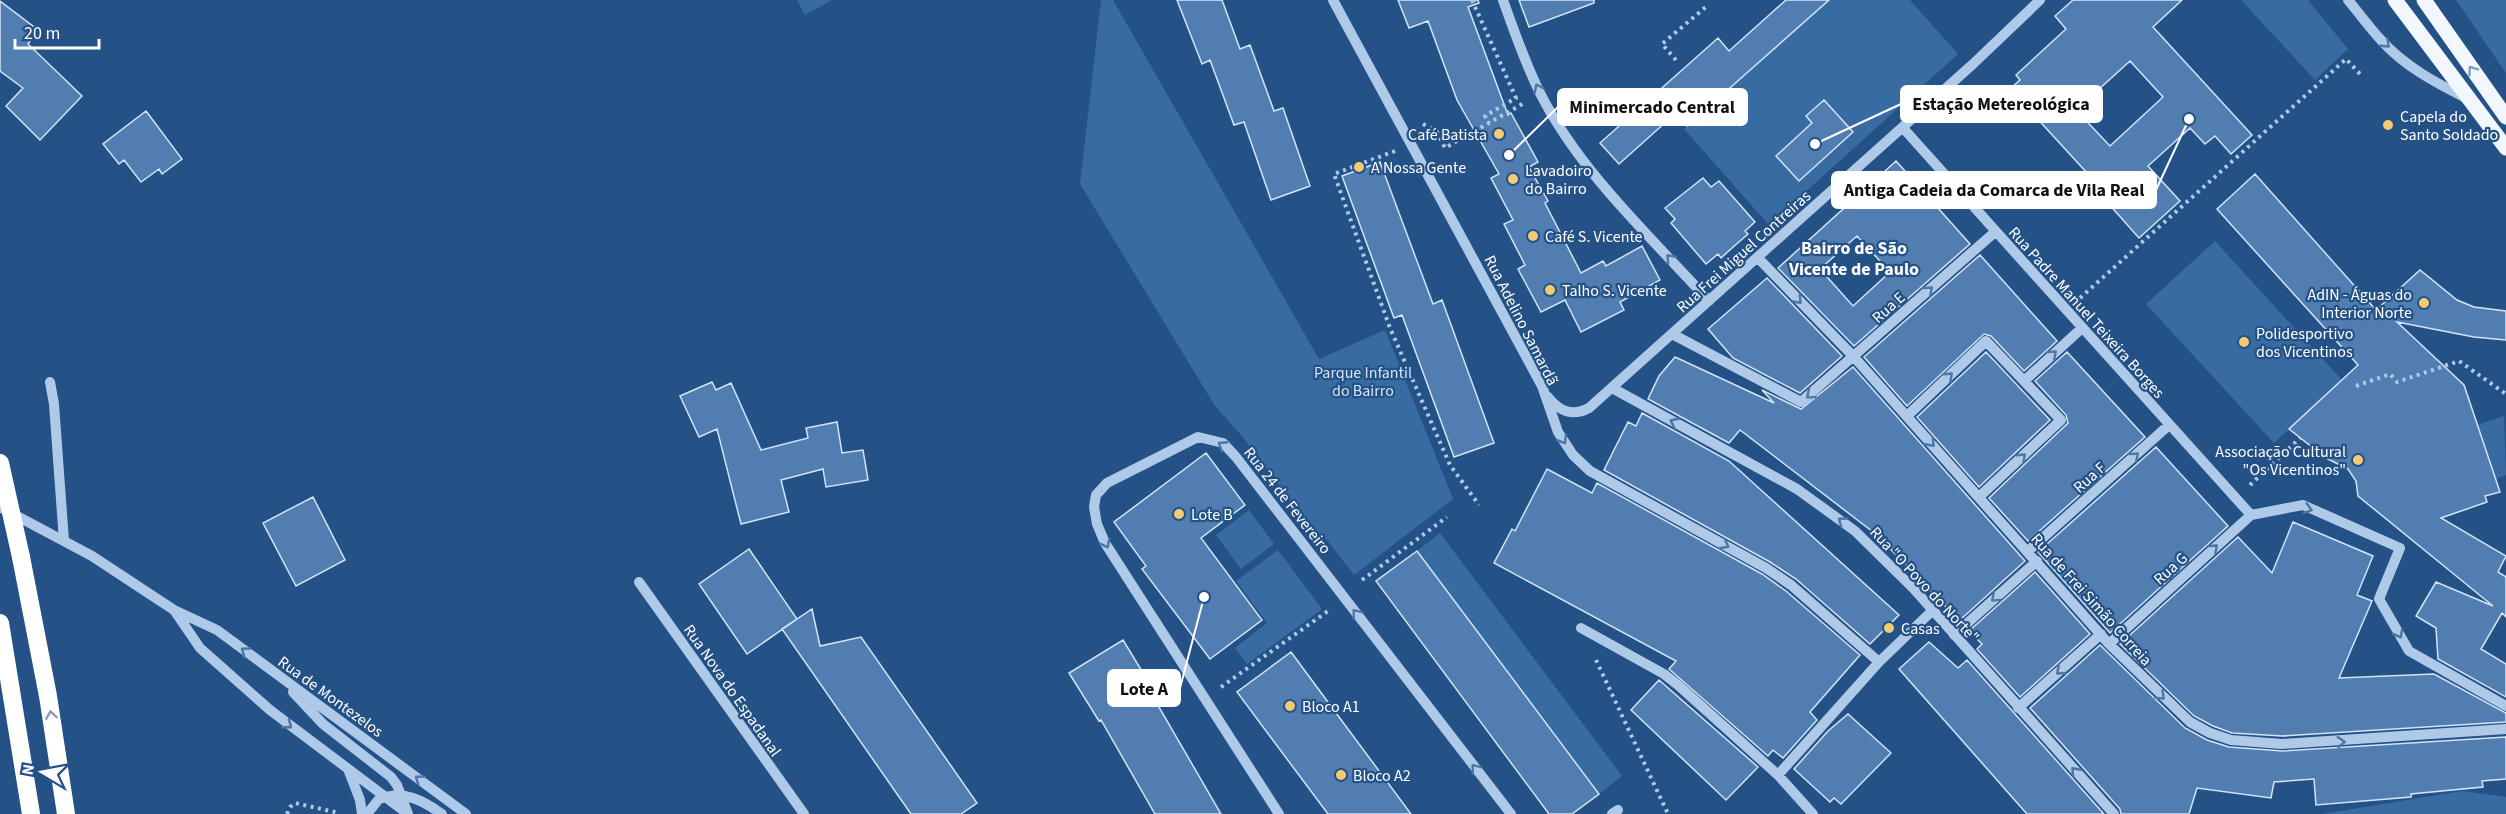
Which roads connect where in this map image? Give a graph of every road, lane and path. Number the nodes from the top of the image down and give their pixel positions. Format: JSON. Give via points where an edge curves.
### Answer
{"nodes":[{"id":1,"x":1333,"y":0,"type":"edge"},
{"id":2,"x":1472,"y":0,"type":"edge"},
{"id":3,"x":1503,"y":0,"type":"edge"},
{"id":4,"x":2040,"y":0,"type":"edge"},
{"id":5,"x":2348,"y":0,"type":"edge"},
{"id":6,"x":2395,"y":0,"type":"edge"},
{"id":7,"x":2424,"y":0,"type":"edge"},
{"id":8,"x":1707,"y":6,"type":"dead end"},
{"id":9,"x":1676,"y":60,"type":"dead end"},
{"id":10,"x":2361,"y":75,"type":"dead end"},
{"id":11,"x":1541,"y":94,"type":"junction"},
{"id":12,"x":2470,"y":100,"type":"junction"},
{"id":13,"x":2506,"y":117,"type":"edge"},
{"id":14,"x":1419,"y":122,"type":"dead end"},
{"id":15,"x":1489,"y":123,"type":"junction"},
{"id":16,"x":1903,"y":128,"type":"junction"},
{"id":17,"x":2506,"y":148,"type":"edge"},
{"id":18,"x":1400,"y":160,"type":"dead end"},
{"id":19,"x":1995,"y":232,"type":"junction"},
{"id":20,"x":1758,"y":258,"type":"junction"},
{"id":21,"x":1709,"y":301,"type":"junction"},
{"id":22,"x":2066,"y":310,"type":"junction"},
{"id":23,"x":2082,"y":328,"type":"junction"},
{"id":24,"x":1672,"y":334,"type":"junction"},
{"id":25,"x":1854,"y":357,"type":"junction"},
{"id":26,"x":2024,"y":381,"type":"junction"},
{"id":27,"x":50,"y":382,"type":"dead end"},
{"id":28,"x":1542,"y":386,"type":"junction"},
{"id":29,"x":2356,"y":386,"type":"dead end"},
{"id":30,"x":1612,"y":388,"type":"junction"},
{"id":31,"x":2506,"y":394,"type":"edge"},
{"id":32,"x":1907,"y":416,"type":"junction"},
{"id":33,"x":2169,"y":425,"type":"junction"},
{"id":34,"x":2300,"y":438,"type":"dead end"},
{"id":35,"x":0,"y":463,"type":"edge"},
{"id":36,"x":1979,"y":497,"type":"junction"},
{"id":37,"x":2236,"y":498,"type":"junction"},
{"id":38,"x":1479,"y":505,"type":"dead end"},
{"id":39,"x":0,"y":507,"type":"edge"},
{"id":40,"x":2251,"y":514,"type":"junction"},
{"id":41,"x":1447,"y":517,"type":"dead end"},
{"id":42,"x":64,"y":541,"type":"junction"},
{"id":43,"x":2028,"y":551,"type":"junction"},
{"id":44,"x":2037,"y":561,"type":"junction"},
{"id":45,"x":1362,"y":580,"type":"dead end"},
{"id":46,"x":639,"y":582,"type":"dead end"},
{"id":47,"x":174,"y":610,"type":"junction"},
{"id":48,"x":1933,"y":610,"type":"junction"},
{"id":49,"x":1328,"y":611,"type":"dead end"},
{"id":50,"x":0,"y":623,"type":"edge"},
{"id":51,"x":1581,"y":628,"type":"joint"},
{"id":52,"x":2102,"y":634,"type":"junction"},
{"id":53,"x":1954,"y":635,"type":"junction"},
{"id":54,"x":2109,"y":644,"type":"junction"},
{"id":55,"x":1879,"y":662,"type":"junction"},
{"id":56,"x":278,"y":675,"type":"junction"},
{"id":57,"x":1213,"y":692,"type":"dead end"},
{"id":58,"x":2506,"y":706,"type":"edge"},
{"id":59,"x":2018,"y":708,"type":"junction"},
{"id":60,"x":2506,"y":729,"type":"edge"},
{"id":61,"x":348,"y":769,"type":"junction"},
{"id":62,"x":1778,"y":775,"type":"junction"},
{"id":63,"x":402,"y":796,"type":"junction"},
{"id":64,"x":385,"y":797,"type":"junction"},
{"id":65,"x":339,"y":813,"type":"edge"},
{"id":66,"x":31,"y":814,"type":"edge"},
{"id":67,"x":66,"y":814,"type":"edge"},
{"id":68,"x":287,"y":814,"type":"edge"},
{"id":69,"x":362,"y":814,"type":"edge"},
{"id":70,"x":367,"y":814,"type":"edge"},
{"id":71,"x":408,"y":814,"type":"edge"},
{"id":72,"x":442,"y":814,"type":"edge"},
{"id":73,"x":466,"y":814,"type":"edge"},
{"id":74,"x":804,"y":814,"type":"edge"},
{"id":75,"x":1279,"y":814,"type":"edge"},
{"id":76,"x":1510,"y":814,"type":"edge"},
{"id":77,"x":1668,"y":814,"type":"edge"},
{"id":78,"x":1813,"y":814,"type":"edge"},
{"id":79,"x":2114,"y":814,"type":"edge"}],
"edges":[{"from":1,"to":28,"type":"street","name":"Rua Adelino Samardã"},
{"from":2,"to":15,"type":"path","via":[[1516,98],[1485,116]]},
{"from":11,"to":3,"type":"street","one_way":true},
{"from":4,"to":16,"type":"street","name":"Rua Frei Miguel Contreiras"},
{"from":5,"to":12,"type":"street","one_way":true,"via":[[2382,42],[2408,64]]},
{"from":6,"to":12,"type":"main road"},
{"from":13,"to":7,"type":"main road","one_way":true},
{"from":8,"to":9,"type":"path","via":[[1662,44]]},
{"from":10,"to":22,"type":"path","via":[[2346,58]]},
{"from":11,"to":15,"type":"path"},
{"from":21,"to":11,"type":"street","one_way":true,"via":[[1601,182]]},
{"from":12,"to":17,"type":"main road"},
{"from":14,"to":15,"type":"path","via":[[1437,132],[1445,148]]},
{"from":16,"to":19,"type":"street","name":"Rua Padre Manuel Teixeira Borges"},
{"from":16,"to":20,"type":"street","name":"Rua Frei Miguel Contreiras"},
{"from":18,"to":38,"type":"path","via":[[1395,151],[1334,174],[1390,328],[1450,465]]},
{"from":19,"to":22,"type":"street","name":"Rua Padre Manuel Teixeira Borges"},
{"from":25,"to":19,"type":"street","name":"Rua E","one_way":true},
{"from":20,"to":21,"type":"street","name":"Rua Frei Miguel Contreiras"},
{"from":20,"to":25,"type":"street","name":"Rua de Frei Simão Correia","one_way":true},
{"from":21,"to":24,"type":"street","name":"Rua Frei Miguel Contreiras"},
{"from":22,"to":23,"type":"street","name":"Rua Padre Manuel Teixeira Borges"},
{"from":26,"to":23,"type":"street","one_way":true},
{"from":23,"to":33,"type":"street","name":"Rua Padre Manuel Teixeira Borges"},
{"from":25,"to":24,"type":"street","name":"Rua E","one_way":true,"via":[[1801,402]]},
{"from":24,"to":30,"type":"street","name":"Rua Frei Miguel Contreiras"},
{"from":25,"to":32,"type":"street","name":"Rua de Frei Simão Correia"},
{"from":32,"to":26,"type":"street","one_way":true,"via":[[1986,341]]},
{"from":36,"to":26,"type":"street","one_way":true,"via":[[2061,420]]},
{"from":27,"to":42,"type":"street"},
{"from":28,"to":30,"type":"street","name":"Rua Frei Miguel Contreiras","via":[[1555,405],[1572,413],[1589,408]]},
{"from":28,"to":55,"type":"street","name":"Rua Adelino Samardã","one_way":true,"via":[[1558,432],[1590,471],[1791,585]]},
{"from":29,"to":31,"type":"path","via":[[2390,374],[2397,382],[2459,361]]},
{"from":48,"to":30,"type":"street","name":"Rua \"O Povo do Norte\"","one_way":true,"via":[[1855,531],[1797,489]]},
{"from":32,"to":36,"type":"street","name":"Rua de Frei Simão Correia","one_way":true},
{"from":33,"to":37,"type":"street","name":"Rua Padre Manuel Teixeira Borges"},
{"from":43,"to":33,"type":"street","name":"Rua F","one_way":true},
{"from":34,"to":37,"type":"path"},
{"from":67,"to":35,"type":"highway","one_way":true,"bridge":true,"via":[[48,696]]},
{"from":36,"to":43,"type":"street","name":"Rua de Frei Simão Correia"},
{"from":37,"to":40,"type":"street","name":"Rua Padre Manuel Teixeira Borges"},
{"from":39,"to":42,"type":"street","name":"Rua de Montezelos"},
{"from":54,"to":40,"type":"street","name":"Rua G","one_way":true},
{"from":40,"to":58,"type":"street","one_way":true,"via":[[2303,505],[2400,548],[2379,599],[2409,651]]},
{"from":41,"to":45,"type":"path"},
{"from":42,"to":47,"type":"street","name":"Rua de Montezelos"},
{"from":43,"to":44,"type":"street","name":"Rua de Frei Simão Correia"},
{"from":44,"to":52,"type":"street","name":"Rua de Frei Simão Correia"},
{"from":44,"to":53,"type":"street","one_way":true},
{"from":46,"to":74,"type":"street","name":"Rua Nova do Espadanal"},
{"from":56,"to":47,"type":"street","name":"Rua de Montezelos","one_way":true,"via":[[217,630]]},
{"from":47,"to":61,"type":"street","name":"Rua de Montezelos","one_way":true,"via":[[200,648],[278,717]]},
{"from":48,"to":53,"type":"street","name":"Rua \"O Povo do Norte\""},
{"from":48,"to":55,"type":"street"},
{"from":49,"to":57,"type":"path"},
{"from":50,"to":66,"type":"highway"},
{"from":51,"to":62,"type":"street","via":[[1664,674]]},
{"from":51,"to":77,"type":"path"},
{"from":52,"to":54,"type":"street","name":"Rua de Frei Simão Correia"},
{"from":52,"to":59,"type":"street","one_way":true},
{"from":53,"to":59,"type":"street","name":"Rua \"O Povo do Norte\""},
{"from":54,"to":60,"type":"street","name":"Rua de Frei Simão Correia","one_way":true,"via":[[2190,722],[2231,740],[2312,744]]},
{"from":55,"to":62,"type":"street"},
{"from":56,"to":63,"type":"street","via":[[323,724],[391,777]]},
{"from":73,"to":56,"type":"street","name":"Rua de Montezelos","one_way":true},
{"from":79,"to":59,"type":"street","name":"Rua \"O Povo do Norte\"","one_way":true},
{"from":61,"to":64,"type":"street","name":"Rua de Montezelos"},
{"from":61,"to":69,"type":"street"},
{"from":62,"to":78,"type":"street"},
{"from":63,"to":64,"type":"street"},
{"from":63,"to":71,"type":"street"},
{"from":63,"to":72,"type":"street","via":[[422,800]]},
{"from":64,"to":70,"type":"street","via":[[376,801]]},
{"from":64,"to":71,"type":"street","name":"Rua de Montezelos"},
{"from":65,"to":68,"type":"path","via":[[296,804]]},
{"from":76,"to":75,"type":"street","name":"Rua 24 de Fevereiro","one_way":true,"via":[[1236,457],[1223,443],[1198,438],[1107,483],[1096,495],[1096,524],[1119,569]]}]}
